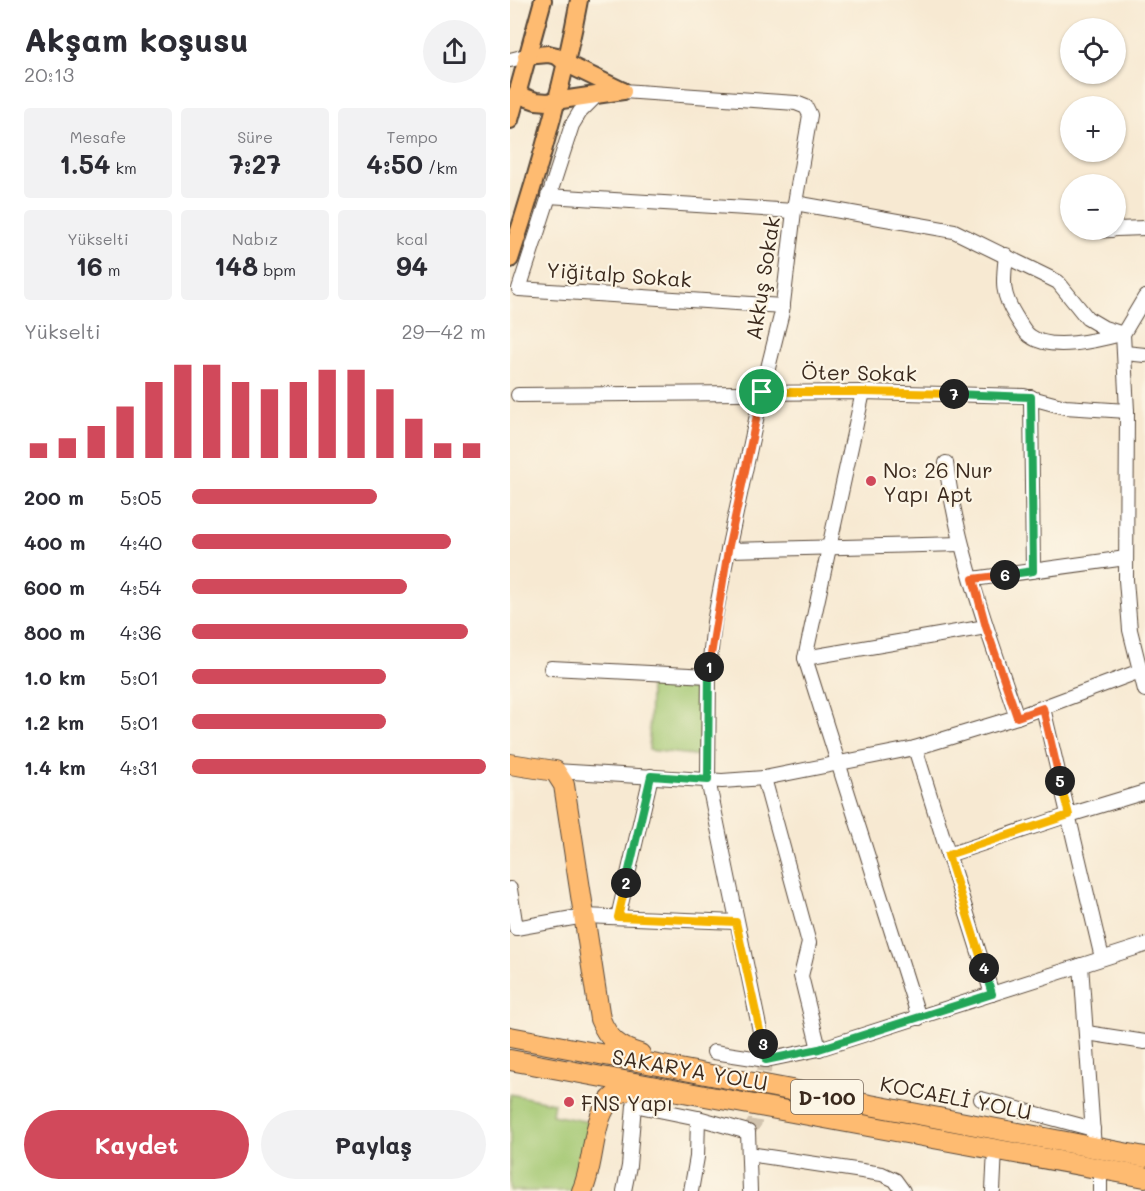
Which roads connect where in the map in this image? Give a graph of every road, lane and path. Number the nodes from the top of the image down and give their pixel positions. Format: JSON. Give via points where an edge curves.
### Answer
{"nodes":[{"id":1,"x":543,"y":0,"type":"edge"},
{"id":2,"x":579,"y":0,"type":"edge"},
{"id":3,"x":518,"y":58,"type":"edge"},
{"id":4,"x":567,"y":64,"type":"junction"},
{"id":5,"x":623,"y":91,"type":"junction"},
{"id":6,"x":513,"y":92,"type":"edge"},
{"id":7,"x":597,"y":95,"type":"junction"},
{"id":8,"x":558,"y":100,"type":"junction"},
{"id":9,"x":510,"y":120,"type":"edge"},
{"id":10,"x":548,"y":196,"type":"junction"},
{"id":11,"x":794,"y":207,"type":"junction"},
{"id":12,"x":1145,"y":228,"type":"edge"},
{"id":13,"x":1126,"y":229,"type":"edge"},
{"id":14,"x":1006,"y":255,"type":"junction"},
{"id":15,"x":510,"y":259,"type":"edge"},
{"id":16,"x":514,"y":291,"type":"edge"},
{"id":17,"x":1145,"y":297,"type":"edge"},
{"id":18,"x":783,"y":306,"type":"junction"},
{"id":19,"x":1123,"y":334,"type":"junction"},
{"id":20,"x":1125,"y":353,"type":"junction"},
{"id":21,"x":1145,"y":355,"type":"edge"},
{"id":22,"x":762,"y":392,"type":"junction"},
{"id":23,"x":863,"y":392,"type":"junction"},
{"id":24,"x":518,"y":395,"type":"dead end"},
{"id":25,"x":1031,"y":397,"type":"junction"},
{"id":26,"x":1126,"y":411,"type":"junction"},
{"id":27,"x":946,"y":463,"type":"dead end"},
{"id":28,"x":961,"y":544,"type":"junction"},
{"id":29,"x":829,"y":547,"type":"junction"},
{"id":30,"x":728,"y":550,"type":"junction"},
{"id":31,"x":1126,"y":558,"type":"junction"},
{"id":32,"x":1033,"y":571,"type":"junction"},
{"id":33,"x":973,"y":579,"type":"junction"},
{"id":34,"x":986,"y":627,"type":"junction"},
{"id":35,"x":1145,"y":633,"type":"edge"},
{"id":36,"x":1132,"y":640,"type":"junction"},
{"id":37,"x":805,"y":658,"type":"junction"},
{"id":38,"x":551,"y":668,"type":"dead end"},
{"id":39,"x":1140,"y":671,"type":"junction"},
{"id":40,"x":709,"y":676,"type":"junction"},
{"id":41,"x":1145,"y":690,"type":"edge"},
{"id":42,"x":1043,"y":708,"type":"junction"},
{"id":43,"x":1017,"y":717,"type":"junction"},
{"id":44,"x":915,"y":748,"type":"junction"},
{"id":45,"x":837,"y":763,"type":"junction"},
{"id":46,"x":510,"y":764,"type":"edge"},
{"id":47,"x":555,"y":771,"type":"junction"},
{"id":48,"x":651,"y":776,"type":"junction"},
{"id":49,"x":764,"y":778,"type":"junction"},
{"id":50,"x":708,"y":780,"type":"junction"},
{"id":51,"x":1145,"y":792,"type":"edge"},
{"id":52,"x":1069,"y":815,"type":"junction"},
{"id":53,"x":948,"y":855,"type":"junction"},
{"id":54,"x":510,"y":889,"type":"edge"},
{"id":55,"x":584,"y":916,"type":"junction"},
{"id":56,"x":618,"y":917,"type":"junction"},
{"id":57,"x":736,"y":922,"type":"junction"},
{"id":58,"x":1145,"y":945,"type":"edge"},
{"id":59,"x":1102,"y":958,"type":"junction"},
{"id":60,"x":1081,"y":965,"type":"junction"},
{"id":61,"x":992,"y":994,"type":"junction"},
{"id":62,"x":919,"y":1018,"type":"junction"},
{"id":63,"x":600,"y":1019,"type":"junction"},
{"id":64,"x":1087,"y":1033,"type":"junction"},
{"id":65,"x":519,"y":1039,"type":"edge"},
{"id":66,"x":1145,"y":1042,"type":"edge"},
{"id":67,"x":819,"y":1049,"type":"junction"},
{"id":68,"x":714,"y":1052,"type":"dead end"},
{"id":69,"x":510,"y":1060,"type":"edge"},
{"id":70,"x":766,"y":1060,"type":"junction"},
{"id":71,"x":552,"y":1068,"type":"junction"},
{"id":72,"x":747,"y":1082,"type":"junction"},
{"id":73,"x":671,"y":1090,"type":"junction"},
{"id":74,"x":981,"y":1099,"type":"dead end"},
{"id":75,"x":600,"y":1113,"type":"junction"},
{"id":76,"x":698,"y":1118,"type":"junction"},
{"id":77,"x":1094,"y":1138,"type":"junction"},
{"id":78,"x":995,"y":1149,"type":"junction"},
{"id":79,"x":749,"y":1154,"type":"junction"},
{"id":80,"x":1145,"y":1158,"type":"edge"},
{"id":81,"x":1100,"y":1168,"type":"junction"},
{"id":82,"x":1145,"y":1177,"type":"edge"},
{"id":83,"x":582,"y":1191,"type":"edge"},
{"id":84,"x":624,"y":1191,"type":"edge"},
{"id":85,"x":691,"y":1191,"type":"edge"},
{"id":86,"x":750,"y":1191,"type":"edge"},
{"id":87,"x":903,"y":1191,"type":"edge"},
{"id":88,"x":993,"y":1191,"type":"edge"},
{"id":89,"x":1100,"y":1191,"type":"edge"}],
"edges":[{"from":1,"to":3,"type":"main road"},
{"from":2,"to":4,"type":"main road"},
{"from":3,"to":4,"type":"main road","via":[[548,54]]},
{"from":3,"to":6,"type":"main road"},
{"from":4,"to":5,"type":"main road"},
{"from":4,"to":8,"type":"main road"},
{"from":5,"to":7,"type":"main road"},
{"from":5,"to":11,"type":"street","name":"Akkuş Sokak","via":[[796,103],[806,107],[810,115]]},
{"from":6,"to":8,"type":"main road","via":[[536,101]]},
{"from":6,"to":9,"type":"main road"},
{"from":7,"to":8,"type":"main road"},
{"from":7,"to":10,"type":"street","name":"Yiğitalp Sokak","via":[[572,126]]},
{"from":8,"to":15,"type":"main road"},
{"from":10,"to":11,"type":"street"},
{"from":10,"to":16,"type":"street","name":"Yiğitalp Sokak"},
{"from":11,"to":14,"type":"street","via":[[954,231]]},
{"from":11,"to":18,"type":"street","name":"Akkuş Sokak"},
{"from":12,"to":13,"type":"street"},
{"from":14,"to":19,"type":"street","via":[[1058,282],[1096,325]]},
{"from":14,"to":19,"type":"street","via":[[1005,296],[1030,337],[1062,344]]},
{"from":16,"to":18,"type":"street","name":"Yiğitalp Sokak"},
{"from":17,"to":19,"type":"street"},
{"from":18,"to":22,"type":"street","name":"Akkuş Sokak"},
{"from":19,"to":20,"type":"street"},
{"from":20,"to":21,"type":"street"},
{"from":20,"to":26,"type":"street"},
{"from":22,"to":23,"type":"street","name":"Öter Sokak"},
{"from":22,"to":24,"type":"street","name":"Öter Sokak"},
{"from":22,"to":30,"type":"street","name":"Akkuş Sokak"},
{"from":23,"to":25,"type":"street","name":"Öter Sokak"},
{"from":23,"to":29,"type":"street"},
{"from":25,"to":26,"type":"street","name":"Öter Sokak","via":[[1065,408]]},
{"from":25,"to":32,"type":"street"},
{"from":26,"to":31,"type":"street"},
{"from":27,"to":28,"type":"street"},
{"from":28,"to":29,"type":"street"},
{"from":28,"to":33,"type":"street"},
{"from":29,"to":30,"type":"street"},
{"from":29,"to":37,"type":"street"},
{"from":30,"to":40,"type":"street","name":"Akkuş Sokak","via":[[710,647]]},
{"from":31,"to":32,"type":"street"},
{"from":31,"to":36,"type":"street"},
{"from":32,"to":33,"type":"street"},
{"from":33,"to":34,"type":"street"},
{"from":34,"to":37,"type":"street"},
{"from":34,"to":43,"type":"street"},
{"from":35,"to":36,"type":"street"},
{"from":36,"to":39,"type":"street"},
{"from":37,"to":45,"type":"street"},
{"from":38,"to":40,"type":"street"},
{"from":39,"to":41,"type":"street"},
{"from":39,"to":42,"type":"street"},
{"from":40,"to":50,"type":"street","name":"Akkuş Sokak"},
{"from":42,"to":43,"type":"street"},
{"from":42,"to":52,"type":"street"},
{"from":43,"to":44,"type":"street"},
{"from":44,"to":45,"type":"street"},
{"from":44,"to":53,"type":"street"},
{"from":45,"to":49,"type":"street"},
{"from":45,"to":62,"type":"street"},
{"from":46,"to":47,"type":"highway"},
{"from":47,"to":48,"type":"street"},
{"from":47,"to":55,"type":"highway","via":[[567,796]]},
{"from":48,"to":50,"type":"street"},
{"from":48,"to":56,"type":"street"},
{"from":49,"to":50,"type":"street"},
{"from":49,"to":67,"type":"street","via":[[808,942],[801,976]]},
{"from":50,"to":57,"type":"street","name":"Akkuş Sokak"},
{"from":51,"to":52,"type":"street"},
{"from":52,"to":53,"type":"street"},
{"from":52,"to":59,"type":"street"},
{"from":53,"to":61,"type":"street"},
{"from":54,"to":55,"type":"street","via":[[516,928]]},
{"from":55,"to":56,"type":"street"},
{"from":55,"to":63,"type":"highway"},
{"from":56,"to":57,"type":"street"},
{"from":57,"to":70,"type":"street","name":"Akkuş Sokak"},
{"from":58,"to":59,"type":"street"},
{"from":59,"to":60,"type":"street"},
{"from":60,"to":61,"type":"street"},
{"from":60,"to":64,"type":"street"},
{"from":61,"to":62,"type":"street"},
{"from":62,"to":67,"type":"street"},
{"from":63,"to":65,"type":"highway","via":[[598,1030],[587,1041],[572,1044]]},
{"from":63,"to":72,"type":"highway","via":[[611,1040],[628,1051]]},
{"from":64,"to":66,"type":"street"},
{"from":64,"to":77,"type":"street"},
{"from":65,"to":72,"type":"highway","name":"KOCAELİ YOLU","number":"D-100"},
{"from":67,"to":70,"type":"street"},
{"from":68,"to":70,"type":"street"},
{"from":69,"to":71,"type":"highway","name":"SAKARYA YOLU","number":"D-100"},
{"from":71,"to":73,"type":"highway","name":"SAKARYA YOLU","number":"D-100"},
{"from":71,"to":75,"type":"highway","via":[[585,1083],[596,1096]]},
{"from":72,"to":77,"type":"highway","name":"KOCAELİ YOLU","number":"D-100"},
{"from":73,"to":75,"type":"highway","via":[[623,1090]]},
{"from":73,"to":78,"type":"highway","name":"SAKARYA YOLU","number":"D-100"},
{"from":74,"to":77,"type":"street"},
{"from":75,"to":83,"type":"highway"},
{"from":76,"to":79,"type":"street","via":[[748,1132]]},
{"from":76,"to":84,"type":"street","via":[[634,1105]]},
{"from":76,"to":85,"type":"street"},
{"from":77,"to":80,"type":"highway","name":"KOCAELİ YOLU","number":"D-100"},
{"from":78,"to":81,"type":"highway","name":"SAKARYA YOLU","number":"D-100"},
{"from":78,"to":88,"type":"street"},
{"from":79,"to":86,"type":"street"},
{"from":79,"to":87,"type":"street","via":[[882,1174],[895,1180]]},
{"from":81,"to":82,"type":"highway","name":"SAKARYA YOLU","number":"D-100"},
{"from":81,"to":89,"type":"street"}]}
